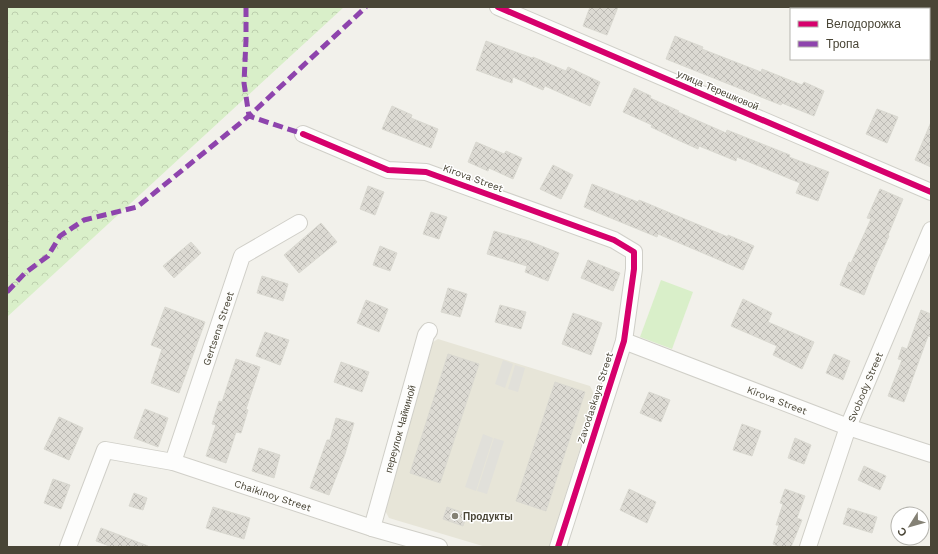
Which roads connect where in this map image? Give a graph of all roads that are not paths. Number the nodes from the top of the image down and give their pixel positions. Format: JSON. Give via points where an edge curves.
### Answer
{"nodes":[{"id":1,"x":498,"y":7,"type":"edge"},
{"id":2,"x":928,"y":7,"type":"edge"},
{"id":3,"x":931,"y":8,"type":"edge"},
{"id":4,"x":303,"y":134,"type":"dead end"},
{"id":5,"x":931,"y":192,"type":"edge"},
{"id":6,"x":299,"y":223,"type":"dead end"},
{"id":7,"x":931,"y":230,"type":"edge"},
{"id":8,"x":634,"y":252,"type":"joint"},
{"id":9,"x":429,"y":331,"type":"dead end"},
{"id":10,"x":624,"y":341,"type":"junction"},
{"id":11,"x":848,"y":427,"type":"junction"},
{"id":12,"x":931,"y":454,"type":"edge"},
{"id":13,"x":173,"y":462,"type":"junction"},
{"id":14,"x":372,"y":528,"type":"junction"},
{"id":15,"x":68,"y":547,"type":"edge"},
{"id":16,"x":439,"y":547,"type":"edge"},
{"id":17,"x":558,"y":547,"type":"edge"},
{"id":18,"x":808,"y":547,"type":"edge"}],
"edges":[{"from":1,"to":5,"type":"street","name":"улица Терешковой"},
{"from":2,"to":3,"type":"street"},
{"from":4,"to":8,"type":"street","name":"Kirova Street","via":[[388,170],[426,172],[614,240]]},
{"from":6,"to":13,"type":"street","name":"Gertsena Street","via":[[242,256]]},
{"from":7,"to":11,"type":"street","name":"Svobody Street"},
{"from":8,"to":10,"type":"street","name":"Zavodaskaya Street"},
{"from":9,"to":14,"type":"street","name":"переулок Чайкиной"},
{"from":10,"to":11,"type":"street","name":"Kirova Street"},
{"from":10,"to":17,"type":"street","name":"Zavodaskaya Street"},
{"from":11,"to":12,"type":"street","name":"Kirova Street"},
{"from":11,"to":18,"type":"street","name":"Svobody Street"},
{"from":13,"to":14,"type":"street","name":"Chaikinoy Street"},
{"from":13,"to":15,"type":"street","name":"Chaikinoy Street","via":[[105,450]]},
{"from":14,"to":16,"type":"street","name":"Chaikinoy Street"}]}
